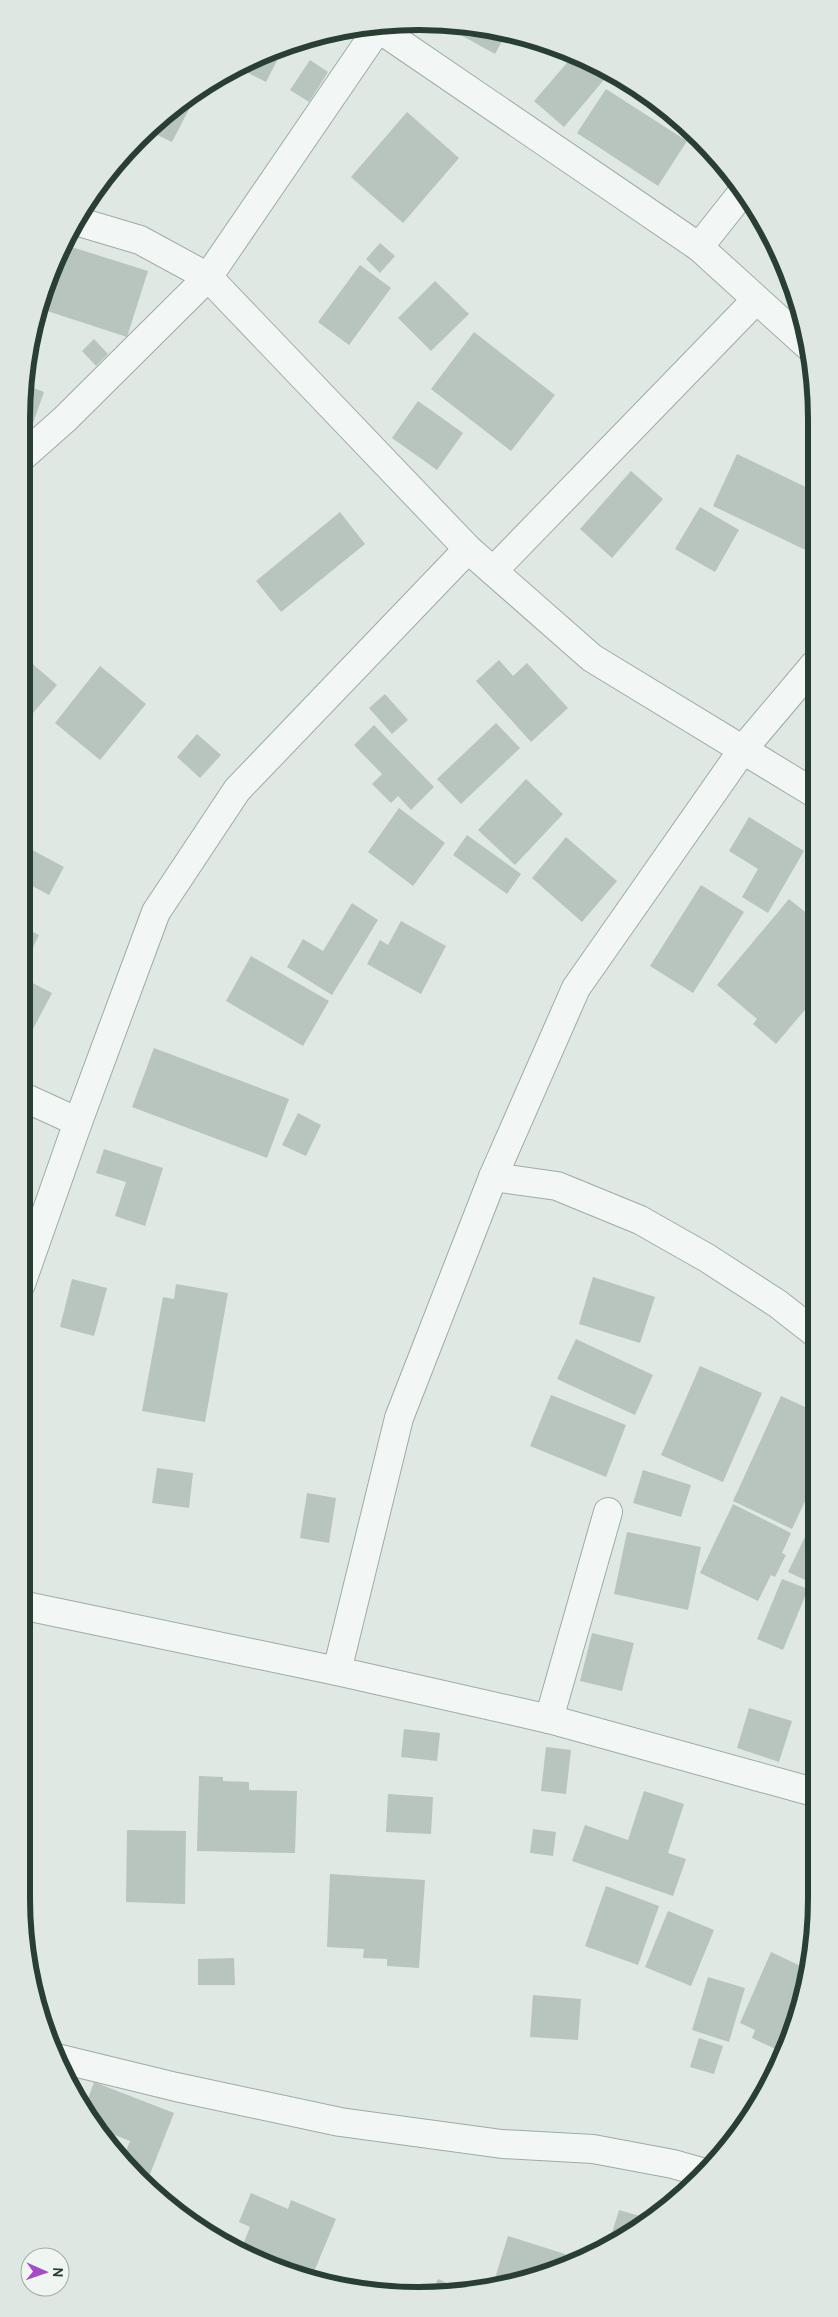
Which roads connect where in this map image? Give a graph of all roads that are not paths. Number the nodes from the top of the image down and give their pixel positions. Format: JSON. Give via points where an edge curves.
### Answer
{"nodes":[{"id":1,"x":375,"y":32,"type":"edge"},
{"id":2,"x":387,"y":32,"type":"edge"},
{"id":3,"x":738,"y":197,"type":"edge"},
{"id":4,"x":83,"y":223,"type":"edge"},
{"id":5,"x":699,"y":246,"type":"junction"},
{"id":6,"x":208,"y":277,"type":"junction"},
{"id":7,"x":756,"y":300,"type":"junction"},
{"id":8,"x":800,"y":339,"type":"edge"},
{"id":9,"x":30,"y":450,"type":"edge"},
{"id":10,"x":468,"y":549,"type":"junction"},
{"id":11,"x":493,"y":571,"type":"junction"},
{"id":12,"x":808,"y":673,"type":"edge"},
{"id":13,"x":744,"y":748,"type":"junction"},
{"id":14,"x":808,"y":789,"type":"edge"},
{"id":15,"x":30,"y":1100,"type":"edge"},
{"id":16,"x":78,"y":1122,"type":"junction"},
{"id":17,"x":493,"y":1177,"type":"junction"},
{"id":18,"x":30,"y":1258,"type":"edge"},
{"id":19,"x":808,"y":1327,"type":"edge"},
{"id":20,"x":608,"y":1512,"type":"dead end"},
{"id":21,"x":30,"y":1607,"type":"edge"},
{"id":22,"x":337,"y":1671,"type":"junction"},
{"id":23,"x":549,"y":1719,"type":"junction"},
{"id":24,"x":808,"y":1791,"type":"edge"},
{"id":25,"x":66,"y":2060,"type":"edge"},
{"id":26,"x":696,"y":2171,"type":"edge"}],
"edges":[{"from":1,"to":6,"type":"street"},
{"from":2,"to":5,"type":"street"},
{"from":3,"to":5,"type":"street"},
{"from":4,"to":6,"type":"street","via":[[140,240]]},
{"from":5,"to":7,"type":"street"},
{"from":6,"to":9,"type":"street"},
{"from":6,"to":10,"type":"street"},
{"from":7,"to":8,"type":"street"},
{"from":7,"to":11,"type":"street"},
{"from":10,"to":11,"type":"street"},
{"from":10,"to":16,"type":"street","via":[[237,790],[156,912]]},
{"from":11,"to":13,"type":"street","via":[[592,658]]},
{"from":12,"to":13,"type":"street"},
{"from":13,"to":14,"type":"street"},
{"from":13,"to":17,"type":"street","via":[[576,988]]},
{"from":15,"to":16,"type":"street"},
{"from":16,"to":18,"type":"street"},
{"from":17,"to":19,"type":"street","via":[[557,1186],[640,1220],[707,1258]]},
{"from":17,"to":22,"type":"street","via":[[399,1418]]},
{"from":20,"to":23,"type":"street"},
{"from":21,"to":22,"type":"street"},
{"from":22,"to":23,"type":"street"},
{"from":23,"to":24,"type":"street"},
{"from":25,"to":26,"type":"street","via":[[176,2088],[340,2122],[502,2144],[593,2150]]}]}
